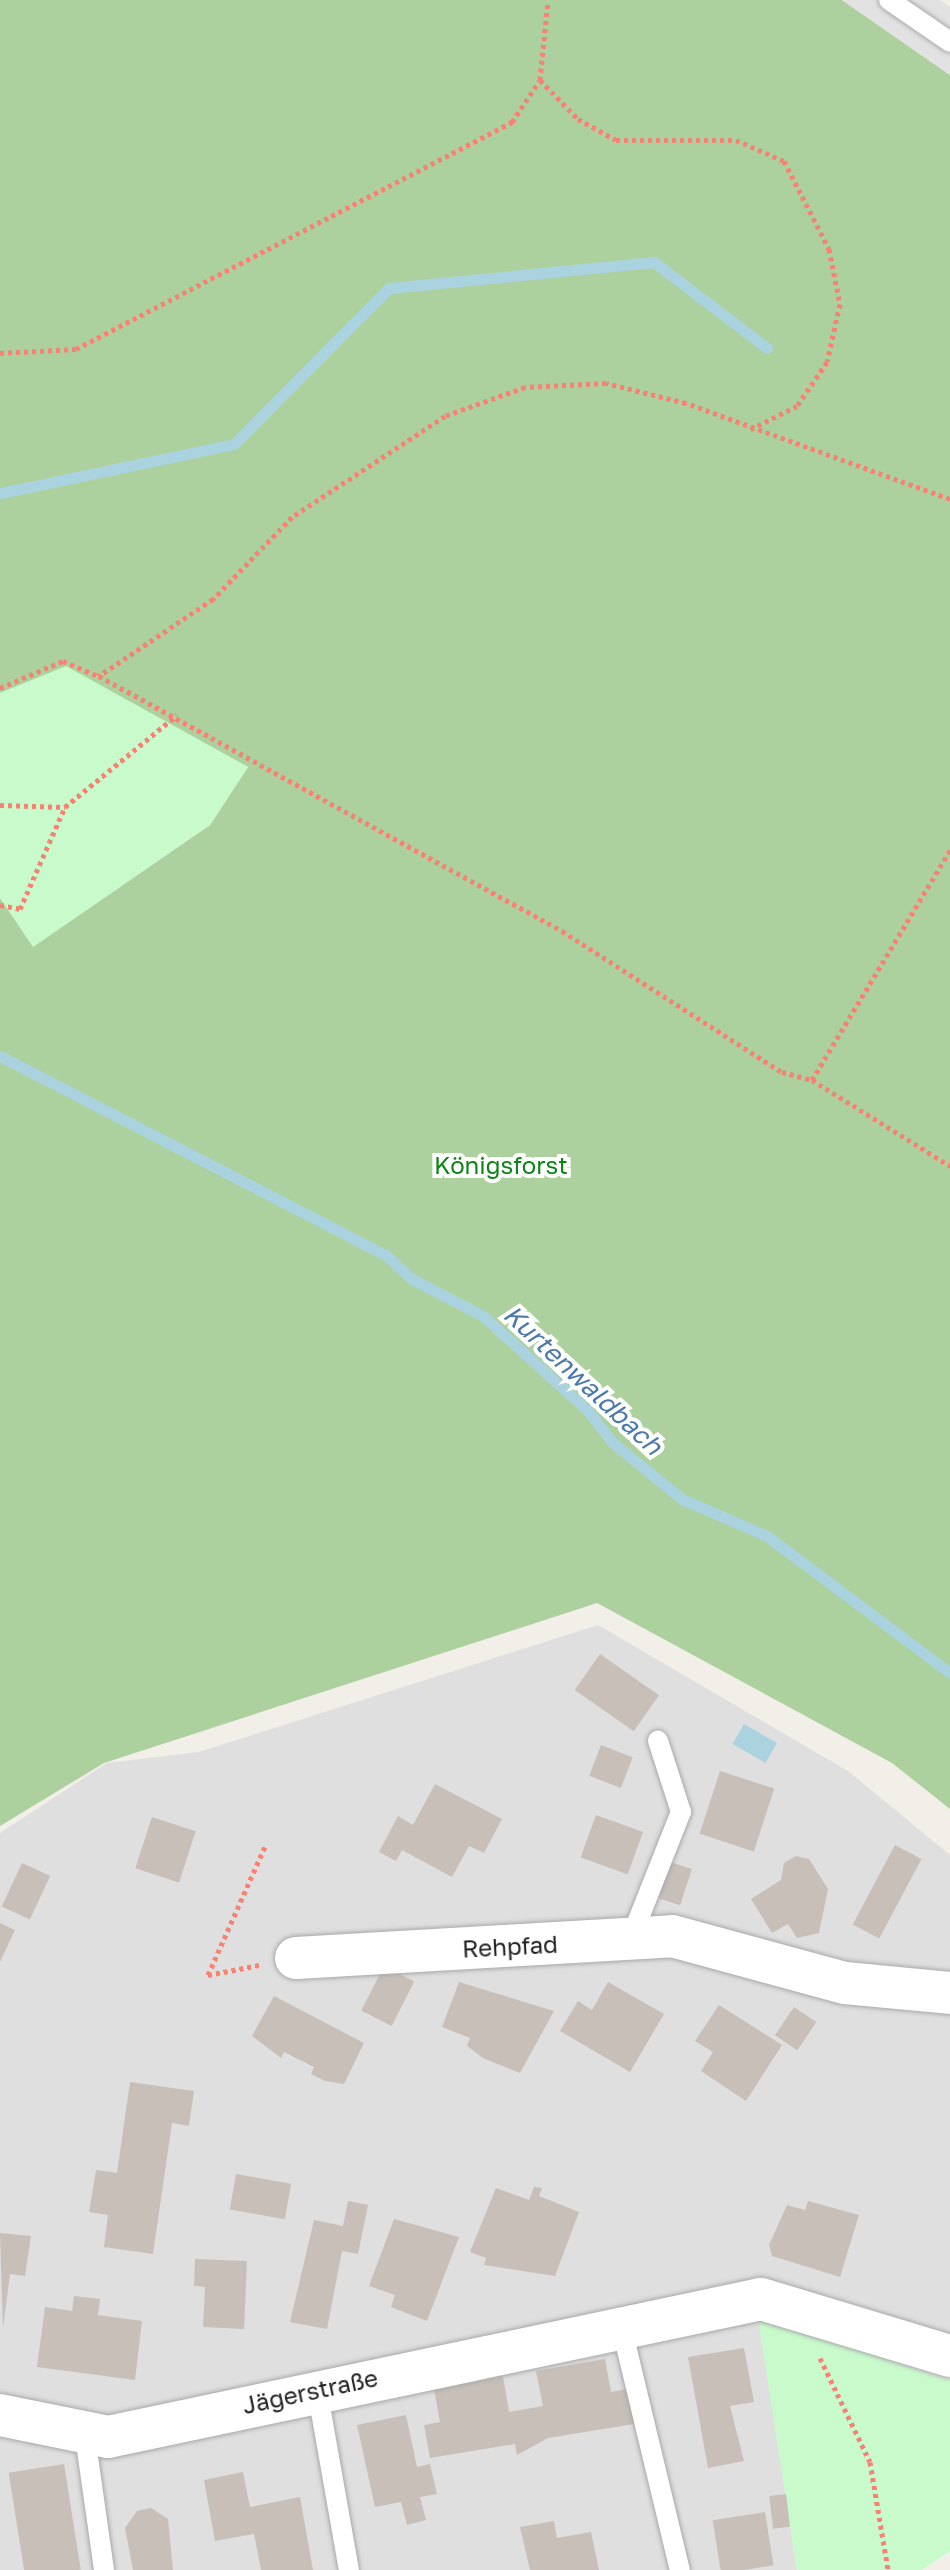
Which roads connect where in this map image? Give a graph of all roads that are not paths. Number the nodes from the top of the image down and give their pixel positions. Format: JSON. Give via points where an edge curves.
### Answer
{"nodes":[{"id":1,"x":889,"y":0,"type":"edge"},
{"id":2,"x":950,"y":42,"type":"edge"},
{"id":3,"x":658,"y":1741,"type":"dead end"},
{"id":4,"x":631,"y":1938,"type":"junction"},
{"id":5,"x":296,"y":1958,"type":"road end"},
{"id":6,"x":950,"y":1993,"type":"edge"},
{"id":7,"x":621,"y":2324,"type":"junction"},
{"id":8,"x":950,"y":2356,"type":"edge"},
{"id":9,"x":317,"y":2389,"type":"junction"},
{"id":10,"x":0,"y":2415,"type":"edge"},
{"id":11,"x":85,"y":2436,"type":"junction"},
{"id":12,"x":104,"y":2570,"type":"edge"},
{"id":13,"x":349,"y":2570,"type":"edge"},
{"id":14,"x":680,"y":2570,"type":"edge"}],
"edges":[{"from":1,"to":2,"type":"lane"},
{"from":3,"to":4,"type":"lane","via":[[681,1812]]},
{"from":4,"to":5,"type":"street","name":"Rehpfad"},
{"from":4,"to":6,"type":"street","name":"Rehpfad","via":[[672,1936],[845,1983]]},
{"from":7,"to":8,"type":"street","name":"Jägerstraße","via":[[761,2299]]},
{"from":7,"to":9,"type":"street","name":"Jägerstraße"},
{"from":7,"to":14,"type":"lane"},
{"from":9,"to":11,"type":"street","name":"Jägerstraße","via":[[108,2437]]},
{"from":9,"to":13,"type":"lane"},
{"from":10,"to":11,"type":"street","name":"Jägerstraße"},
{"from":11,"to":12,"type":"lane"}]}
